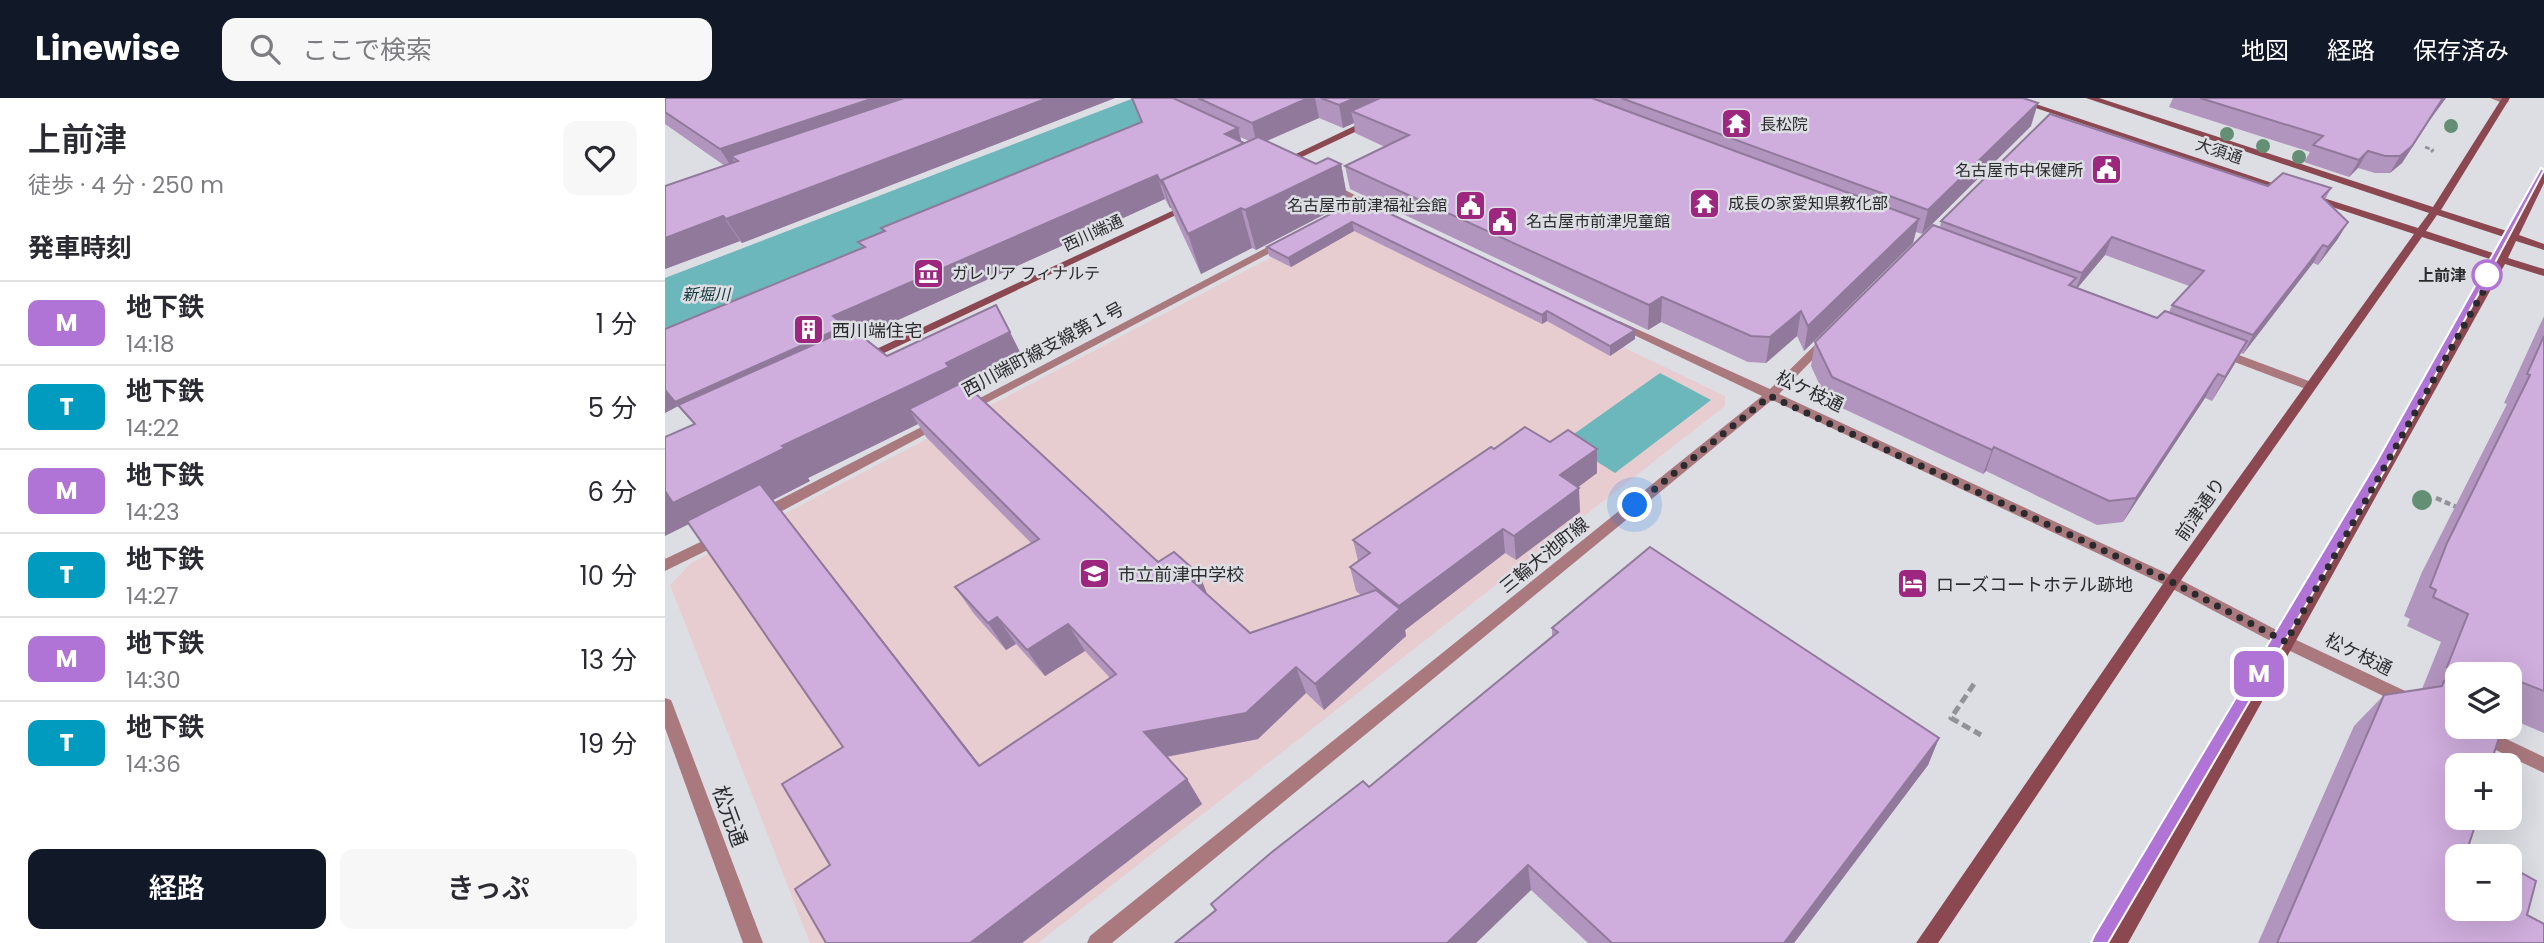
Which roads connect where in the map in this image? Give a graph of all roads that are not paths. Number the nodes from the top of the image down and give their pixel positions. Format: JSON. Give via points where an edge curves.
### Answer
{"nodes":[{"id":1,"x":2010,"y":98,"type":"edge"},
{"id":2,"x":2091,"y":98,"type":"edge"},
{"id":3,"x":2494,"y":98,"type":"edge"},
{"id":4,"x":2505,"y":99,"type":"edge"},
{"id":5,"x":1380,"y":117,"type":"edge"},
{"id":6,"x":2544,"y":173,"type":"edge"},
{"id":7,"x":1206,"y":198,"type":"edge"},
{"id":8,"x":1362,"y":201,"type":"junction"},
{"id":9,"x":1347,"y":209,"type":"edge"},
{"id":10,"x":2435,"y":211,"type":"junction"},
{"id":11,"x":1386,"y":213,"type":"edge"},
{"id":12,"x":2419,"y":233,"type":"junction"},
{"id":13,"x":1298,"y":235,"type":"edge"},
{"id":14,"x":2511,"y":236,"type":"junction"},
{"id":15,"x":2544,"y":247,"type":"edge"},
{"id":16,"x":2502,"y":259,"type":"junction"},
{"id":17,"x":2544,"y":273,"type":"edge"},
{"id":18,"x":1601,"y":315,"type":"edge"},
{"id":19,"x":1837,"y":328,"type":"edge"},
{"id":20,"x":2209,"y":348,"type":"edge"},
{"id":21,"x":854,"y":363,"type":"edge"},
{"id":22,"x":2310,"y":386,"type":"junction"},
{"id":23,"x":1770,"y":396,"type":"junction"},
{"id":24,"x":748,"y":522,"type":"edge"},
{"id":25,"x":736,"y":528,"type":"edge"},
{"id":26,"x":665,"y":566,"type":"edge"},
{"id":27,"x":2172,"y":582,"type":"junction"},
{"id":28,"x":2286,"y":642,"type":"junction"},
{"id":29,"x":665,"y":705,"type":"edge"},
{"id":30,"x":2420,"y":706,"type":"edge"},
{"id":31,"x":2489,"y":739,"type":"edge"},
{"id":32,"x":2544,"y":765,"type":"edge"},
{"id":33,"x":753,"y":943,"type":"edge"},
{"id":34,"x":1097,"y":943,"type":"edge"},
{"id":35,"x":1926,"y":943,"type":"edge"},
{"id":36,"x":2117,"y":943,"type":"edge"}],
"edges":[{"from":1,"to":12,"type":"street","name":"大須通","via":[[2048,118]]},
{"from":2,"to":10,"type":"street","name":"大須通"},
{"from":3,"to":4,"type":"street"},
{"from":4,"to":10,"type":"street","name":"前津通り"},
{"from":5,"to":8,"type":"street","via":[[1275,163]]},
{"from":6,"to":14,"type":"street"},
{"from":7,"to":21,"type":"street","name":"西川端通"},
{"from":8,"to":9,"type":"street"},
{"from":8,"to":11,"type":"street"},
{"from":10,"to":12,"type":"street","name":"前津通り"},
{"from":10,"to":14,"type":"street","name":"大須通"},
{"from":12,"to":16,"type":"street","name":"大須通"},
{"from":12,"to":22,"type":"street","name":"前津通り"},
{"from":13,"to":24,"type":"street","name":"西川端町線支線第１号"},
{"from":14,"to":15,"type":"street"},
{"from":14,"to":16,"type":"street"},
{"from":16,"to":17,"type":"street"},
{"from":16,"to":28,"type":"street"},
{"from":18,"to":23,"type":"street","name":"松ケ枝通"},
{"from":19,"to":23,"type":"street","name":"三輪大池町線"},
{"from":20,"to":22,"type":"street"},
{"from":22,"to":27,"type":"street","name":"前津通り"},
{"from":23,"to":27,"type":"street","name":"松ケ枝通"},
{"from":23,"to":34,"type":"street","name":"三輪大池町線"},
{"from":25,"to":26,"type":"street"},
{"from":27,"to":28,"type":"street","name":"松ケ枝通"},
{"from":27,"to":35,"type":"street","name":"前津通り"},
{"from":28,"to":30,"type":"street","name":"松ケ枝通"},
{"from":28,"to":36,"type":"street"},
{"from":29,"to":33,"type":"street","name":"松元通"},
{"from":31,"to":32,"type":"street"}]}
